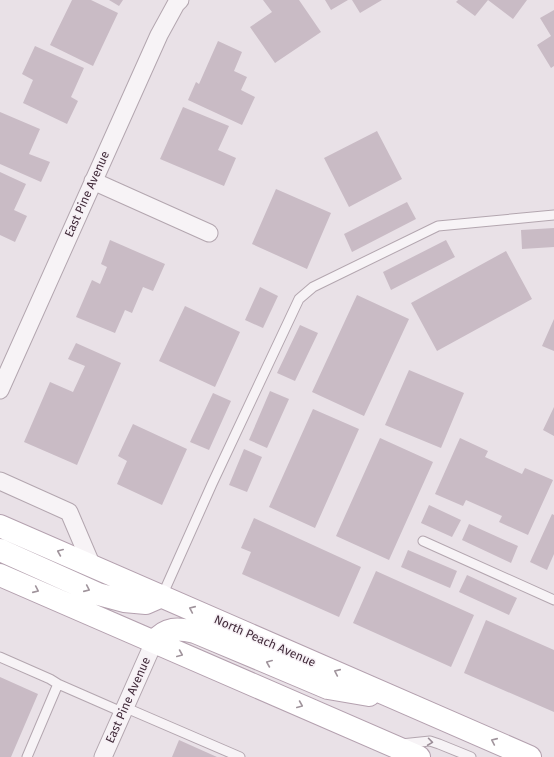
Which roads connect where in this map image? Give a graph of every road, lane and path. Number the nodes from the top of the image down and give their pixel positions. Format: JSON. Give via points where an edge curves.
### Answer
{"nodes":[{"id":1,"x":180,"y":0,"type":"edge"},
{"id":2,"x":93,"y":181,"type":"junction"},
{"id":3,"x":554,"y":215,"type":"edge"},
{"id":4,"x":209,"y":233,"type":"dead end"},
{"id":5,"x":0,"y":390,"type":"edge"},
{"id":6,"x":0,"y":481,"type":"edge"},
{"id":7,"x":0,"y":526,"type":"edge"},
{"id":8,"x":423,"y":542,"type":"dead end"},
{"id":9,"x":0,"y":550,"type":"edge"},
{"id":10,"x":92,"y":566,"type":"junction"},
{"id":11,"x":0,"y":575,"type":"edge"},
{"id":12,"x":162,"y":596,"type":"junction"},
{"id":13,"x":553,"y":597,"type":"edge"},
{"id":14,"x":154,"y":642,"type":"junction"},
{"id":15,"x":0,"y":656,"type":"edge"},
{"id":16,"x":58,"y":684,"type":"junction"},
{"id":17,"x":400,"y":700,"type":"junction"},
{"id":18,"x":123,"y":710,"type":"junction"},
{"id":19,"x":392,"y":745,"type":"junction"},
{"id":20,"x":27,"y":757,"type":"edge"},
{"id":21,"x":103,"y":757,"type":"edge"},
{"id":22,"x":240,"y":757,"type":"edge"},
{"id":23,"x":419,"y":757,"type":"edge"},
{"id":24,"x":471,"y":757,"type":"edge"},
{"id":25,"x":530,"y":757,"type":"edge"}],
"edges":[{"from":1,"to":2,"type":"street","name":"East Pine Avenue","via":[[158,35]]},
{"from":2,"to":4,"type":"street"},
{"from":2,"to":5,"type":"street","name":"East Pine Avenue"},
{"from":3,"to":12,"type":"lane","via":[[438,226],[313,287],[299,299]]},
{"from":6,"to":10,"type":"street","via":[[69,512]]},
{"from":10,"to":7,"type":"main road","name":"North Peach Avenue","one_way":true},
{"from":8,"to":13,"type":"lane"},
{"from":9,"to":12,"type":"main road","one_way":true,"via":[[98,594],[124,601],[146,602]]},
{"from":10,"to":12,"type":"main road","name":"North Peach Avenue"},
{"from":11,"to":14,"type":"main road","one_way":true},
{"from":17,"to":12,"type":"main road","name":"North Peach Avenue","one_way":true},
{"from":17,"to":14,"type":"main road","one_way":true,"via":[[328,688],[195,632],[171,630]]},
{"from":14,"to":18,"type":"street","name":"East Pine Avenue"},
{"from":14,"to":19,"type":"main road","one_way":true},
{"from":15,"to":16,"type":"lane"},
{"from":16,"to":18,"type":"lane"},
{"from":16,"to":20,"type":"lane"},
{"from":25,"to":17,"type":"main road","name":"North Peach Avenue","one_way":true},
{"from":18,"to":21,"type":"street","name":"East Pine Avenue"},
{"from":18,"to":22,"type":"lane"},
{"from":19,"to":23,"type":"main road"},
{"from":19,"to":24,"type":"lane","one_way":true,"via":[[430,741]]}]}
